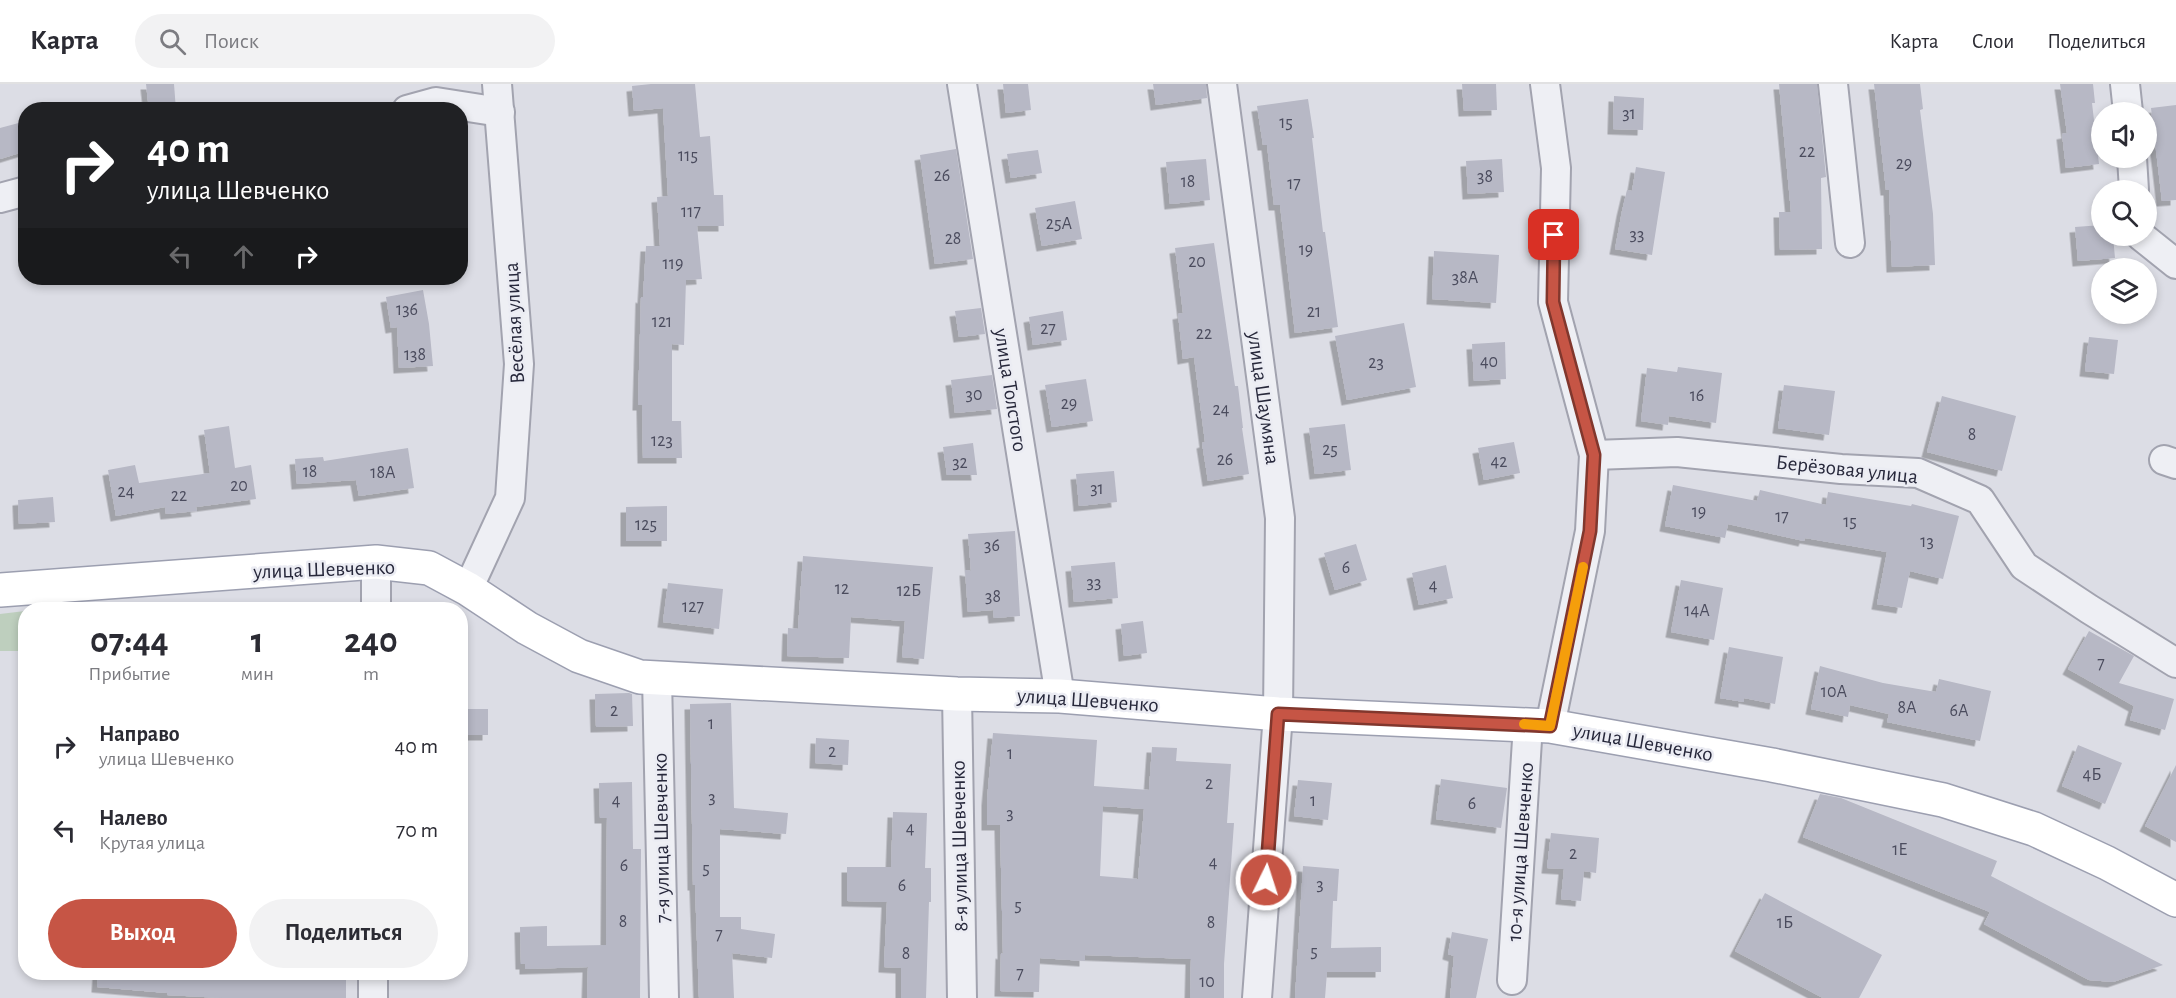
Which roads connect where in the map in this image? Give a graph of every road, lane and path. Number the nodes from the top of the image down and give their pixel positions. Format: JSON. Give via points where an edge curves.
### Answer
{"nodes":[{"id":1,"x":962,"y":84,"type":"edge"},
{"id":2,"x":1221,"y":84,"type":"edge"},
{"id":3,"x":1545,"y":84,"type":"edge"},
{"id":4,"x":1833,"y":84,"type":"edge"},
{"id":5,"x":2125,"y":84,"type":"edge"},
{"id":6,"x":499,"y":98,"type":"edge"},
{"id":7,"x":436,"y":102,"type":"edge"},
{"id":8,"x":2127,"y":102,"type":"edge"},
{"id":9,"x":18,"y":193,"type":"edge"},
{"id":10,"x":0,"y":198,"type":"edge"},
{"id":11,"x":1850,"y":243,"type":"dead end"},
{"id":12,"x":2154,"y":246,"type":"edge"},
{"id":13,"x":2176,"y":264,"type":"edge"},
{"id":14,"x":1594,"y":455,"type":"junction"},
{"id":15,"x":376,"y":562,"type":"junction"},
{"id":16,"x":468,"y":589,"type":"junction"},
{"id":17,"x":0,"y":590,"type":"edge"},
{"id":18,"x":376,"y":602,"type":"edge"},
{"id":19,"x":2176,"y":663,"type":"edge"},
{"id":20,"x":657,"y":678,"type":"junction"},
{"id":21,"x":957,"y":694,"type":"junction"},
{"id":22,"x":1060,"y":696,"type":"junction"},
{"id":23,"x":1278,"y":714,"type":"junction"},
{"id":24,"x":1539,"y":725,"type":"junction"},
{"id":25,"x":2176,"y":900,"type":"edge"},
{"id":26,"x":373,"y":980,"type":"edge"},
{"id":27,"x":1512,"y":980,"type":"dead end"},
{"id":28,"x":373,"y":998,"type":"edge"},
{"id":29,"x":664,"y":998,"type":"edge"},
{"id":30,"x":962,"y":998,"type":"edge"},
{"id":31,"x":1257,"y":998,"type":"edge"}],
"edges":[{"from":1,"to":22,"type":"street","name":"улица Толстого"},
{"from":2,"to":23,"type":"street","name":"улица Шаумяна","via":[[1280,518]]},
{"from":3,"to":14,"type":"street","name":"10-я улица Шевченко","via":[[1556,168],[1553,302]]},
{"from":4,"to":11,"type":"street"},
{"from":5,"to":8,"type":"street"},
{"from":6,"to":7,"type":"street"},
{"from":6,"to":16,"type":"street","name":"Весёлая улица","via":[[519,373],[510,498]]},
{"from":9,"to":10,"type":"street"},
{"from":12,"to":13,"type":"street"},
{"from":14,"to":19,"type":"street","name":"Берёзовая улица","via":[[1677,452],[1918,472],[1980,500],[2024,566]]},
{"from":14,"to":24,"type":"street","name":"10-я улица Шевченко","via":[[1590,531]]},
{"from":15,"to":16,"type":"main road","name":"улица Шевченко","via":[[429,568]]},
{"from":15,"to":17,"type":"main road","name":"улица Шевченко"},
{"from":15,"to":18,"type":"street"},
{"from":16,"to":20,"type":"main road","name":"улица Шевченко","via":[[579,656],[640,677]]},
{"from":20,"to":21,"type":"main road","name":"улица Шевченко"},
{"from":20,"to":29,"type":"street","name":"7-я улица Шевченко"},
{"from":21,"to":22,"type":"main road","name":"улица Шевченко"},
{"from":21,"to":30,"type":"street","name":"8-я улица Шевченко"},
{"from":22,"to":23,"type":"main road","name":"улица Шевченко"},
{"from":23,"to":24,"type":"main road","name":"улица Шевченко"},
{"from":23,"to":31,"type":"street","name":"улица Шаумяна"},
{"from":24,"to":25,"type":"main road","name":"улица Шевченко","via":[[1761,763],[1943,800],[2034,829]]},
{"from":24,"to":27,"type":"street","name":"10-я улица Шевченко"},
{"from":26,"to":28,"type":"street"}]}
